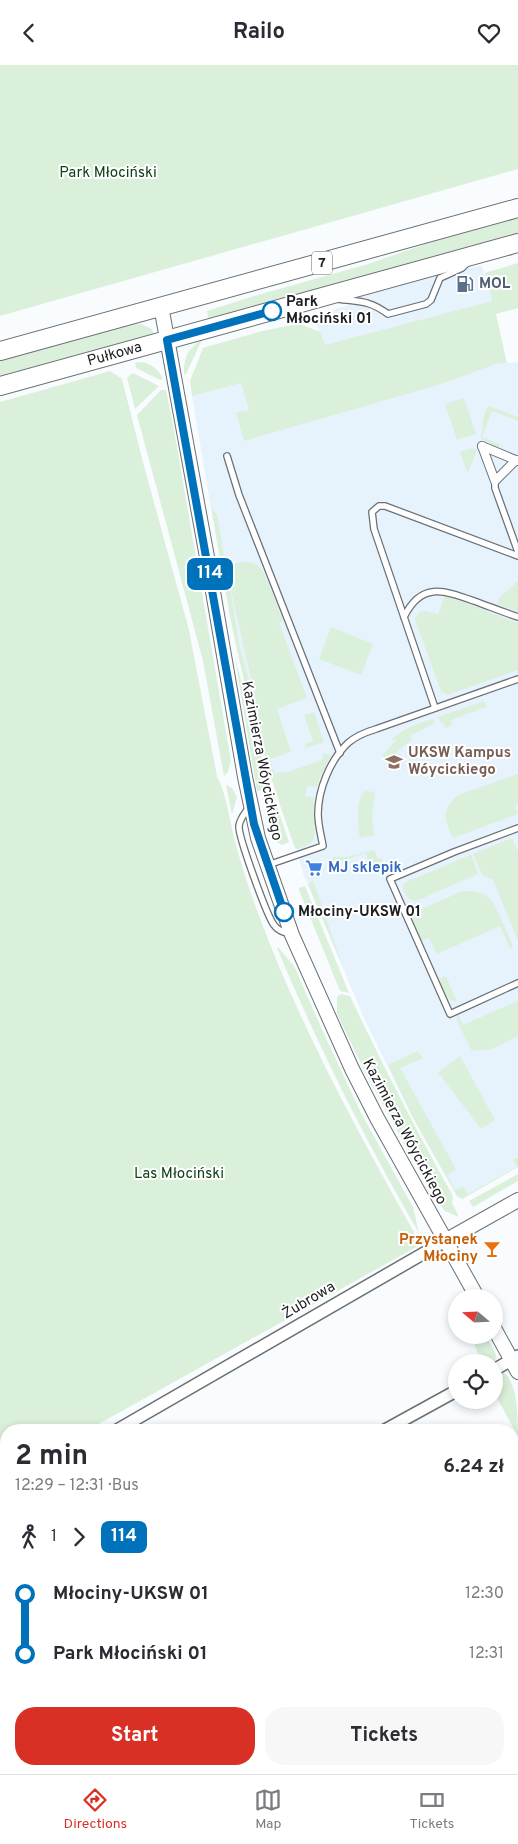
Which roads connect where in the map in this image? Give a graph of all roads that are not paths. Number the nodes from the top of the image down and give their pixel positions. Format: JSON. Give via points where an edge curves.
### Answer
{"nodes":[{"id":1,"x":518,"y":208,"type":"edge"},
{"id":2,"x":518,"y":243,"type":"edge"},
{"id":3,"x":475,"y":255,"type":"junction"},
{"id":4,"x":321,"y":298,"type":"junction"},
{"id":5,"x":161,"y":306,"type":"junction"},
{"id":6,"x":167,"y":340,"type":"junction"},
{"id":7,"x":0,"y":351,"type":"edge"},
{"id":8,"x":0,"y":386,"type":"edge"},
{"id":9,"x":227,"y":456,"type":"dead end"},
{"id":10,"x":517,"y":460,"type":"edge"},
{"id":11,"x":495,"y":481,"type":"junction"},
{"id":12,"x":518,"y":552,"type":"edge"},
{"id":13,"x":518,"y":556,"type":"edge"},
{"id":14,"x":404,"y":617,"type":"junction"},
{"id":15,"x":518,"y":617,"type":"edge"},
{"id":16,"x":518,"y":679,"type":"edge"},
{"id":17,"x":435,"y":708,"type":"junction"},
{"id":18,"x":340,"y":753,"type":"junction"},
{"id":19,"x":250,"y":806,"type":"junction"},
{"id":20,"x":518,"y":828,"type":"edge"},
{"id":21,"x":267,"y":865,"type":"junction"},
{"id":22,"x":292,"y":935,"type":"junction"},
{"id":23,"x":518,"y":983,"type":"edge"},
{"id":24,"x":518,"y":1199,"type":"edge"},
{"id":25,"x":446,"y":1241,"type":"junction"},
{"id":26,"x":473,"y":1289,"type":"edge"},
{"id":27,"x":503,"y":1342,"type":"edge"},
{"id":28,"x":516,"y":1363,"type":"edge"},
{"id":29,"x":503,"y":1367,"type":"edge"},
{"id":30,"x":448,"y":1395,"type":"edge"},
{"id":31,"x":127,"y":1424,"type":"edge"},
{"id":32,"x":396,"y":1424,"type":"edge"}],
"edges":[{"from":1,"to":5,"type":"highway","number":"7"},
{"from":2,"to":3,"type":"highway","name":"Pułkowa","number":"7"},
{"from":3,"to":4,"type":"highway","name":"Pułkowa","number":"7"},
{"from":3,"to":4,"type":"lane","via":[[462,268],[440,278],[431,300],[426,304],[398,312],[388,314],[364,301]]},
{"from":4,"to":6,"type":"highway","name":"Pułkowa","number":"7"},
{"from":5,"to":6,"type":"street","name":"Kazimierza Wóycickiego"},
{"from":5,"to":7,"type":"highway","number":"7"},
{"from":6,"to":8,"type":"highway","name":"Pułkowa","number":"7"},
{"from":6,"to":19,"type":"street","name":"Kazimierza Wóycickiego"},
{"from":9,"to":18,"type":"lane","via":[[239,495]]},
{"from":10,"to":11,"type":"street"},
{"from":10,"to":11,"type":"street","via":[[482,446]]},
{"from":11,"to":12,"type":"lane"},
{"from":13,"to":14,"type":"lane","via":[[385,506],[376,507],[371,516],[374,529]]},
{"from":14,"to":15,"type":"lane","via":[[417,599],[440,590]]},
{"from":14,"to":17,"type":"lane"},
{"from":16,"to":17,"type":"lane"},
{"from":17,"to":18,"type":"lane","via":[[364,733]]},
{"from":18,"to":21,"type":"lane","via":[[328,773],[320,797],[318,815],[323,846]]},
{"from":19,"to":21,"type":"street","name":"Kazimierza Wóycickiego"},
{"from":19,"to":22,"type":"lane","via":[[238,828],[251,871],[274,926]]},
{"from":20,"to":23,"type":"lane","via":[[390,879],[450,1014]]},
{"from":21,"to":22,"type":"street","name":"Kazimierza Wóycickiego"},
{"from":22,"to":25,"type":"street","name":"Kazimierza Wóycickiego","via":[[352,1069]]},
{"from":24,"to":25,"type":"street","name":"Żubrowa"},
{"from":25,"to":26,"type":"street","name":"Kazimierza Wóycickiego"},
{"from":25,"to":31,"type":"street","name":"Żubrowa"},
{"from":27,"to":28,"type":"street"},
{"from":28,"to":29,"type":"street"},
{"from":30,"to":32,"type":"street"}]}
